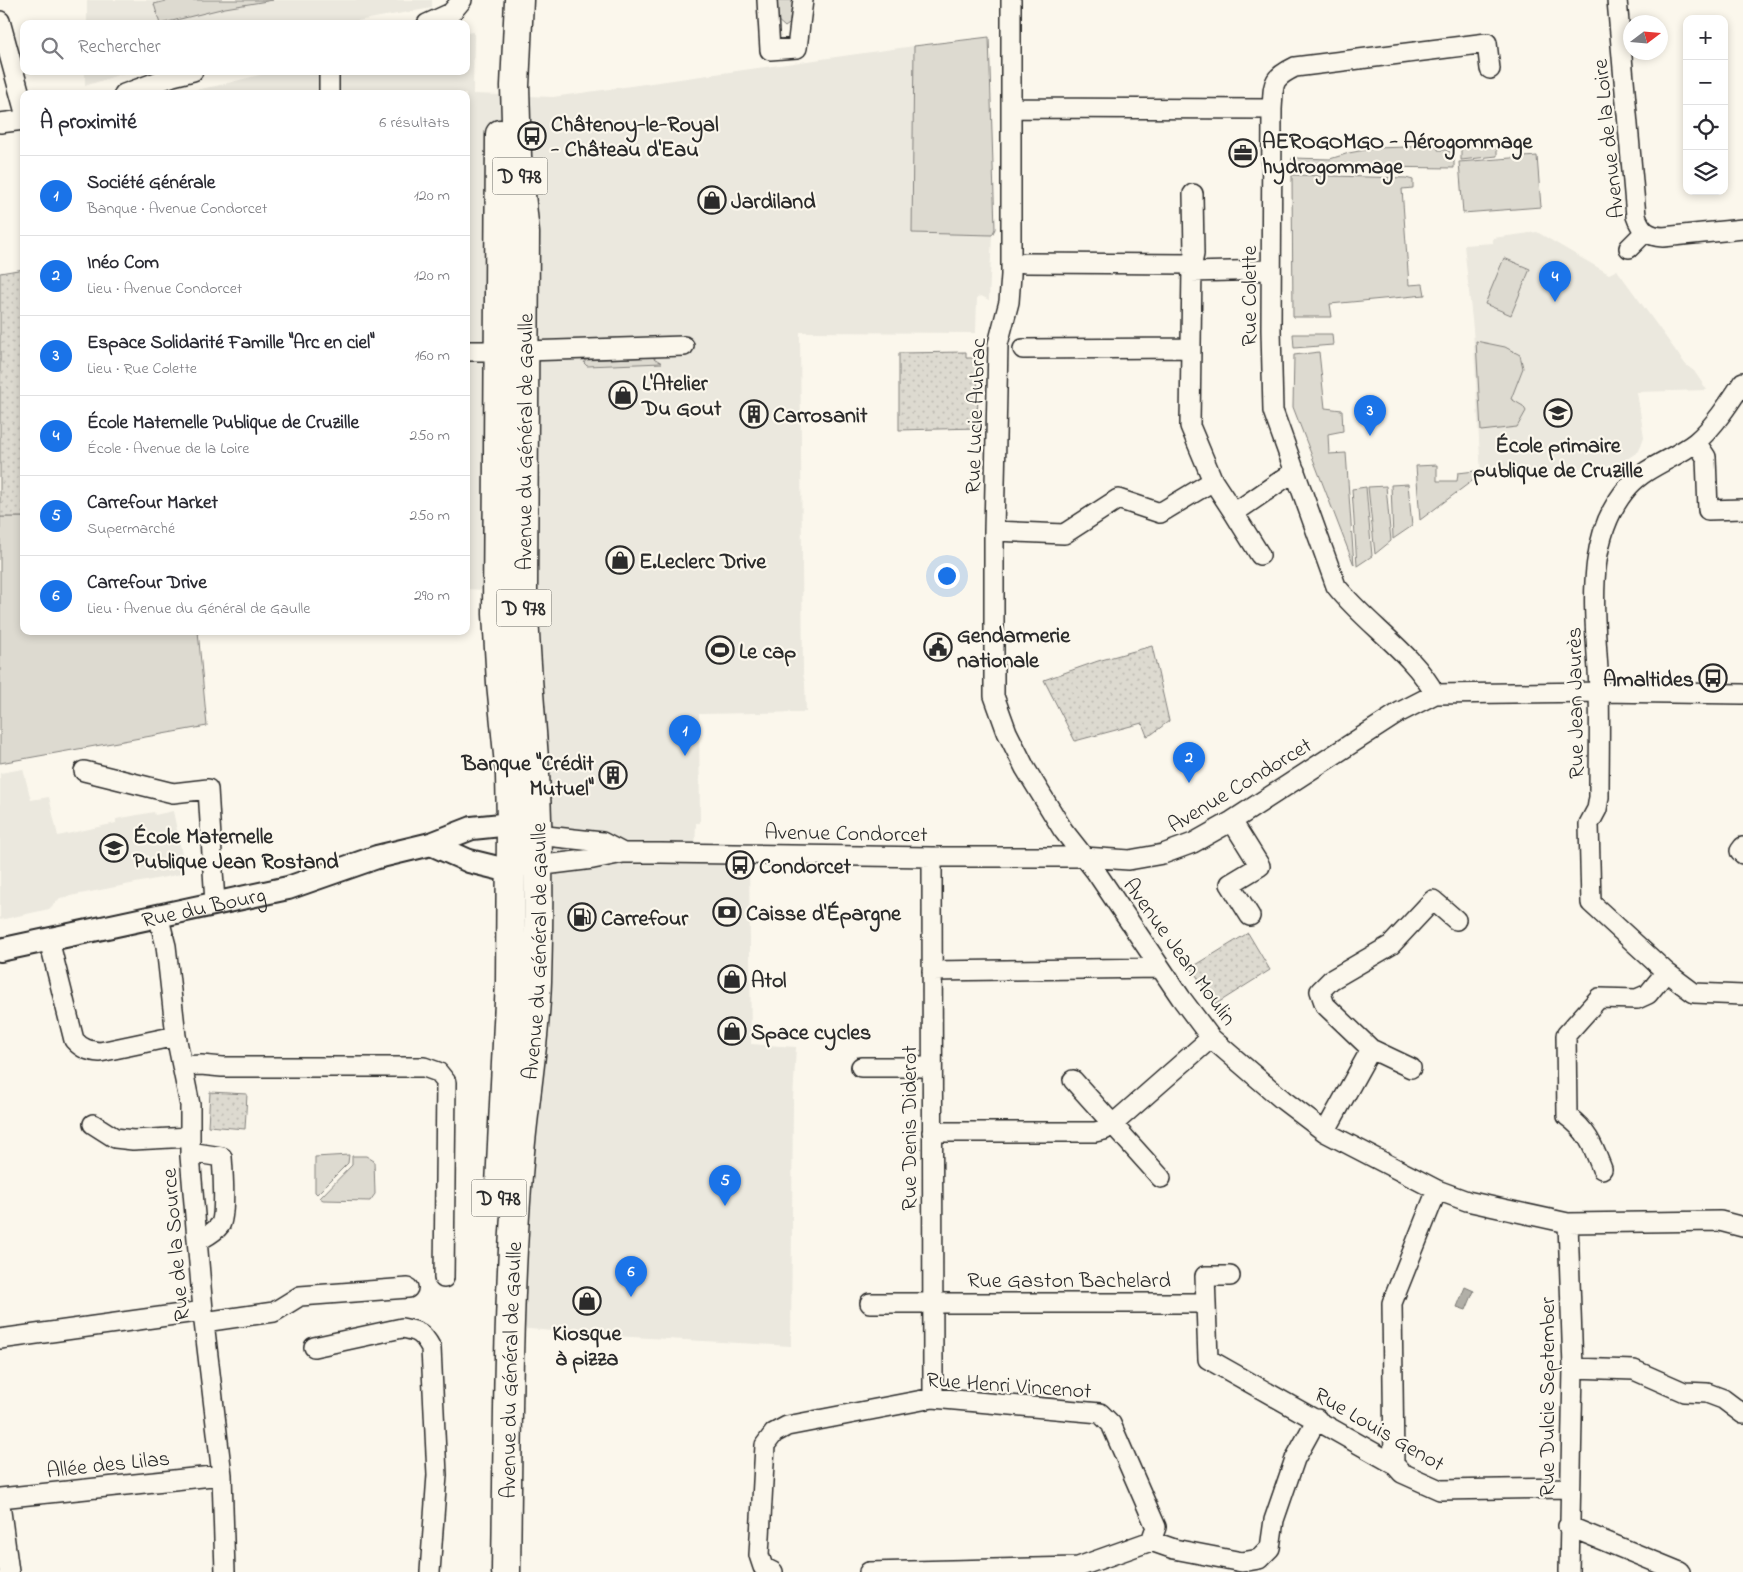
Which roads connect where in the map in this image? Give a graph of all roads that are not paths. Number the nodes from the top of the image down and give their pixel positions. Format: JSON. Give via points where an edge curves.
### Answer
{"nodes":[{"id":1,"x":462,"y":0,"type":"edge"},
{"id":2,"x":502,"y":0,"type":"edge"},
{"id":3,"x":519,"y":0,"type":"edge"},
{"id":4,"x":533,"y":0,"type":"edge"},
{"id":5,"x":767,"y":0,"type":"edge"},
{"id":6,"x":803,"y":0,"type":"edge"},
{"id":7,"x":1011,"y":0,"type":"edge"},
{"id":8,"x":1618,"y":0,"type":"edge"},
{"id":9,"x":436,"y":20,"type":"edge"},
{"id":10,"x":0,"y":21,"type":"edge"},
{"id":11,"x":1490,"y":69,"type":"dead end"},
{"id":12,"x":515,"y":72,"type":"junction"},
{"id":13,"x":177,"y":75,"type":"edge"},
{"id":14,"x":329,"y":75,"type":"edge"},
{"id":15,"x":135,"y":90,"type":"edge"},
{"id":16,"x":329,"y":90,"type":"edge"},
{"id":17,"x":20,"y":94,"type":"edge"},
{"id":18,"x":1012,"y":108,"type":"junction"},
{"id":19,"x":1272,"y":109,"type":"junction"},
{"id":20,"x":20,"y":120,"type":"edge"},
{"id":21,"x":0,"y":123,"type":"edge"},
{"id":22,"x":1193,"y":194,"type":"dead end"},
{"id":23,"x":1743,"y":229,"type":"edge"},
{"id":24,"x":1645,"y":232,"type":"junction"},
{"id":25,"x":1629,"y":248,"type":"dead end"},
{"id":26,"x":1025,"y":263,"type":"dead end"},
{"id":27,"x":1191,"y":268,"type":"junction"},
{"id":28,"x":1271,"y":270,"type":"junction"},
{"id":29,"x":684,"y":346,"type":"dead end"},
{"id":30,"x":1191,"y":348,"type":"junction"},
{"id":31,"x":1023,"y":349,"type":"dead end"},
{"id":32,"x":470,"y":351,"type":"edge"},
{"id":33,"x":512,"y":351,"type":"junction"},
{"id":34,"x":1743,"y":382,"type":"edge"},
{"id":35,"x":1696,"y":442,"type":"junction"},
{"id":36,"x":1295,"y":471,"type":"junction"},
{"id":37,"x":1213,"y":481,"type":"junction"},
{"id":38,"x":1743,"y":509,"type":"edge"},
{"id":39,"x":1234,"y":513,"type":"junction"},
{"id":40,"x":994,"y":531,"type":"junction"},
{"id":41,"x":1260,"y":555,"type":"dead end"},
{"id":42,"x":1599,"y":692,"type":"junction"},
{"id":43,"x":1435,"y":694,"type":"junction"},
{"id":44,"x":1743,"y":694,"type":"edge"},
{"id":45,"x":994,"y":696,"type":"joint"},
{"id":46,"x":84,"y":771,"type":"dead end"},
{"id":47,"x":1232,"y":821,"type":"junction"},
{"id":48,"x":511,"y":824,"type":"junction"},
{"id":49,"x":537,"y":834,"type":"junction"},
{"id":50,"x":431,"y":844,"type":"junction"},
{"id":51,"x":1743,"y":847,"type":"edge"},
{"id":52,"x":623,"y":853,"type":"junction"},
{"id":53,"x":1743,"y":854,"type":"edge"},
{"id":54,"x":932,"y":857,"type":"junction"},
{"id":55,"x":1084,"y":857,"type":"junction"},
{"id":56,"x":538,"y":865,"type":"junction"},
{"id":57,"x":510,"y":871,"type":"junction"},
{"id":58,"x":215,"y":903,"type":"junction"},
{"id":59,"x":158,"y":915,"type":"junction"},
{"id":60,"x":1250,"y":916,"type":"dead end"},
{"id":61,"x":1456,"y":920,"type":"dead end"},
{"id":62,"x":49,"y":940,"type":"junction"},
{"id":63,"x":0,"y":950,"type":"edge"},
{"id":64,"x":1160,"y":968,"type":"junction"},
{"id":65,"x":932,"y":971,"type":"junction"},
{"id":66,"x":1666,"y":972,"type":"junction"},
{"id":67,"x":1743,"y":995,"type":"edge"},
{"id":68,"x":176,"y":1036,"type":"junction"},
{"id":69,"x":1211,"y":1038,"type":"junction"},
{"id":70,"x":1371,"y":1049,"type":"junction"},
{"id":71,"x":182,"y":1066,"type":"junction"},
{"id":72,"x":932,"y":1066,"type":"junction"},
{"id":73,"x":861,"y":1067,"type":"dead end"},
{"id":74,"x":1411,"y":1068,"type":"dead end"},
{"id":75,"x":1073,"y":1080,"type":"dead end"},
{"id":76,"x":94,"y":1124,"type":"dead end"},
{"id":77,"x":1113,"y":1124,"type":"junction"},
{"id":78,"x":932,"y":1132,"type":"junction"},
{"id":79,"x":1325,"y":1132,"type":"junction"},
{"id":80,"x":190,"y":1147,"type":"junction"},
{"id":81,"x":1602,"y":1169,"type":"dead end"},
{"id":82,"x":1161,"y":1178,"type":"dead end"},
{"id":83,"x":1437,"y":1190,"type":"junction"},
{"id":84,"x":1568,"y":1223,"type":"junction"},
{"id":85,"x":1743,"y":1227,"type":"edge"},
{"id":86,"x":198,"y":1242,"type":"junction"},
{"id":87,"x":1230,"y":1276,"type":"dead end"},
{"id":88,"x":444,"y":1278,"type":"dead end"},
{"id":89,"x":408,"y":1288,"type":"dead end"},
{"id":90,"x":870,"y":1303,"type":"dead end"},
{"id":91,"x":932,"y":1303,"type":"junction"},
{"id":92,"x":1206,"y":1303,"type":"junction"},
{"id":93,"x":204,"y":1316,"type":"junction"},
{"id":94,"x":0,"y":1339,"type":"edge"},
{"id":95,"x":314,"y":1347,"type":"dead end"},
{"id":96,"x":1573,"y":1368,"type":"junction"},
{"id":97,"x":933,"y":1398,"type":"junction"},
{"id":98,"x":1743,"y":1414,"type":"edge"},
{"id":99,"x":1317,"y":1419,"type":"junction"},
{"id":100,"x":1394,"y":1464,"type":"junction"},
{"id":101,"x":222,"y":1475,"type":"junction"},
{"id":102,"x":1570,"y":1488,"type":"junction"},
{"id":103,"x":0,"y":1498,"type":"edge"},
{"id":104,"x":0,"y":1504,"type":"edge"},
{"id":105,"x":1568,"y":1526,"type":"junction"},
{"id":106,"x":1151,"y":1541,"type":"junction"},
{"id":107,"x":9,"y":1572,"type":"edge"},
{"id":108,"x":225,"y":1572,"type":"edge"},
{"id":109,"x":430,"y":1572,"type":"edge"},
{"id":110,"x":492,"y":1572,"type":"edge"},
{"id":111,"x":506,"y":1572,"type":"edge"},
{"id":112,"x":772,"y":1572,"type":"edge"},
{"id":113,"x":869,"y":1572,"type":"edge"},
{"id":114,"x":1569,"y":1572,"type":"edge"},
{"id":115,"x":1680,"y":1572,"type":"edge"}],
"edges":[{"from":1,"to":9,"type":"street","via":[[451,13]]},
{"from":2,"to":33,"type":"main road","name":"Avenue du Général de Gaulle","number":"D 978"},
{"from":3,"to":12,"type":"main road","name":"Avenue du Général de Gaulle","number":"D 978"},
{"from":4,"to":12,"type":"street"},
{"from":5,"to":6,"type":"street","via":[[770,50],[797,48]]},
{"from":7,"to":18,"type":"street","name":"Rue Lucie Aubrac"},
{"from":8,"to":24,"type":"street","name":"Avenue de la Loire","via":[[1636,216]]},
{"from":10,"to":17,"type":"street"},
{"from":11,"to":19,"type":"street","name":"Rue Colette","via":[[1487,43],[1295,67],[1274,82]]},
{"from":12,"to":33,"type":"main road","name":"Avenue du Général de Gaulle","number":"D 978","via":[[517,147],[525,234]]},
{"from":13,"to":15,"type":"street"},
{"from":14,"to":16,"type":"street"},
{"from":18,"to":19,"type":"street"},
{"from":18,"to":40,"type":"street","name":"Rue Lucie Aubrac","via":[[1011,290],[998,344]]},
{"from":19,"to":28,"type":"street","name":"Rue Colette"},
{"from":20,"to":21,"type":"street"},
{"from":22,"to":27,"type":"street","via":[[1194,254]]},
{"from":23,"to":24,"type":"street","name":"Avenue de la Loire","via":[[1663,237]]},
{"from":24,"to":25,"type":"street"},
{"from":26,"to":27,"type":"street"},
{"from":27,"to":28,"type":"street"},
{"from":27,"to":30,"type":"street"},
{"from":28,"to":36,"type":"street","name":"Rue Colette","via":[[1273,411]]},
{"from":29,"to":33,"type":"street"},
{"from":30,"to":31,"type":"street"},
{"from":30,"to":37,"type":"street","via":[[1190,426]]},
{"from":32,"to":33,"type":"street"},
{"from":33,"to":48,"type":"main road","name":"Avenue du Général de Gaulle","number":"D 978","via":[[497,614]]},
{"from":33,"to":49,"type":"main road","name":"Avenue du Général de Gaulle","number":"D 978"},
{"from":34,"to":35,"type":"street","name":"Rue Jean Jaurès"},
{"from":35,"to":38,"type":"street","via":[[1706,457],[1708,510]]},
{"from":35,"to":42,"type":"street","name":"Rue Jean Jaurès","via":[[1630,484],[1602,534],[1595,586]]},
{"from":36,"to":39,"type":"street"},
{"from":36,"to":43,"type":"street","name":"Rue Colette","via":[[1336,586],[1420,671]]},
{"from":37,"to":39,"type":"street"},
{"from":37,"to":40,"type":"street","via":[[1160,513],[1118,499],[1064,534]]},
{"from":39,"to":41,"type":"street"},
{"from":40,"to":45,"type":"street","name":"Rue Lucie Aubrac"},
{"from":42,"to":43,"type":"street","name":"Avenue Condorcet"},
{"from":42,"to":44,"type":"street","name":"Avenue Condorcet"},
{"from":42,"to":66,"type":"street","name":"Rue Jean Jaurès","via":[[1599,797],[1589,824],[1591,903]]},
{"from":43,"to":47,"type":"street","name":"Avenue Condorcet","via":[[1400,712]]},
{"from":45,"to":55,"type":"street","name":"Avenue Jean Moulin","via":[[1025,768],[1062,830]]},
{"from":46,"to":58,"type":"street","via":[[173,793],[208,789]]},
{"from":47,"to":55,"type":"street","name":"Avenue Condorcet","via":[[1193,843],[1163,854],[1129,860]]},
{"from":47,"to":60,"type":"street","via":[[1260,866],[1230,884]]},
{"from":48,"to":49,"type":"street","name":"Avenue Condorcet"},
{"from":48,"to":50,"type":"street","name":"Rue du Bourg","via":[[472,828]]},
{"from":48,"to":57,"type":"main road","name":"Avenue du Général de Gaulle","number":"D 978"},
{"from":49,"to":52,"type":"street","name":"Avenue Condorcet","via":[[602,842]]},
{"from":49,"to":56,"type":"main road","name":"Avenue du Général de Gaulle","number":"D 978"},
{"from":50,"to":57,"type":"street","via":[[469,861]]},
{"from":50,"to":58,"type":"street","name":"Rue du Bourg","via":[[377,857],[288,888]]},
{"from":51,"to":53,"type":"street","via":[[1740,851]]},
{"from":52,"to":54,"type":"street","name":"Avenue Condorcet"},
{"from":52,"to":56,"type":"street","name":"Avenue Condorcet"},
{"from":54,"to":55,"type":"street","name":"Avenue Condorcet"},
{"from":54,"to":65,"type":"street","name":"Rue Denis Diderot"},
{"from":55,"to":64,"type":"street","name":"Avenue Jean Moulin"},
{"from":56,"to":57,"type":"street","name":"Avenue Condorcet"},
{"from":56,"to":111,"type":"main road","name":"Avenue du Général de Gaulle","number":"D 978","via":[[537,983],[519,1163],[510,1327]]},
{"from":57,"to":110,"type":"main road","name":"Avenue du Général de Gaulle","number":"D 978","via":[[510,982],[490,1451]]},
{"from":58,"to":59,"type":"street","name":"Rue du Bourg"},
{"from":59,"to":62,"type":"street","name":"Rue du Bourg"},
{"from":59,"to":68,"type":"street","name":"Rue de la Source","via":[[166,946]]},
{"from":61,"to":70,"type":"street","via":[[1433,900],[1390,945],[1331,980],[1320,991],[1325,1005]]},
{"from":62,"to":63,"type":"street","name":"Rue du Bourg"},
{"from":62,"to":68,"type":"street","via":[[74,1040],[80,1047],[100,1052]]},
{"from":64,"to":65,"type":"street"},
{"from":64,"to":69,"type":"street","name":"Avenue Jean Moulin"},
{"from":65,"to":72,"type":"street","name":"Rue Denis Diderot"},
{"from":66,"to":67,"type":"street","name":"Rue Jean Jaurès","via":[[1694,993]]},
{"from":66,"to":81,"type":"street","via":[[1648,994],[1637,999],[1599,998],[1566,1035],[1567,1116],[1580,1125],[1590,1139]]},
{"from":68,"to":71,"type":"street","name":"Rue de la Source"},
{"from":69,"to":77,"type":"street"},
{"from":69,"to":79,"type":"street","name":"Avenue Jean Moulin"},
{"from":70,"to":74,"type":"street"},
{"from":70,"to":79,"type":"street"},
{"from":71,"to":80,"type":"street","name":"Rue de la Source","via":[[190,1106]]},
{"from":71,"to":88,"type":"street","via":[[424,1067],[438,1072],[446,1082]]},
{"from":72,"to":73,"type":"street"},
{"from":72,"to":78,"type":"street","name":"Rue Denis Diderot"},
{"from":75,"to":77,"type":"street"},
{"from":76,"to":80,"type":"street","via":[[115,1138]]},
{"from":77,"to":78,"type":"street","via":[[1095,1132]]},
{"from":77,"to":82,"type":"street"},
{"from":78,"to":91,"type":"street","name":"Rue Denis Diderot"},
{"from":79,"to":83,"type":"street","name":"Avenue Jean Moulin"},
{"from":80,"to":86,"type":"street","name":"Rue de la Source"},
{"from":80,"to":86,"type":"street","via":[[196,1153],[222,1157],[222,1223]]},
{"from":83,"to":84,"type":"street","name":"Avenue Jean Moulin","via":[[1467,1201]]},
{"from":83,"to":100,"type":"street","via":[[1392,1303]]},
{"from":84,"to":85,"type":"street","name":"Avenue Jean Moulin","via":[[1720,1221]]},
{"from":84,"to":96,"type":"street","name":"Rue Dulcie September"},
{"from":86,"to":93,"type":"street","name":"Rue de la Source"},
{"from":87,"to":92,"type":"street","via":[[1205,1276]]},
{"from":89,"to":93,"type":"street","via":[[300,1296],[274,1312]]},
{"from":90,"to":91,"type":"street","name":"Rue Gaston Bachelard"},
{"from":91,"to":92,"type":"street","name":"Rue Gaston Bachelard"},
{"from":91,"to":97,"type":"street","name":"Rue Denis Diderot"},
{"from":92,"to":99,"type":"street","name":"Rue Louis Genot","via":[[1208,1358]]},
{"from":93,"to":94,"type":"street"},
{"from":93,"to":101,"type":"street","name":"Rue de la Source"},
{"from":95,"to":109,"type":"street","via":[[402,1328],[424,1335],[431,1348],[437,1475]]},
{"from":96,"to":98,"type":"street","via":[[1634,1370],[1684,1392],[1707,1393],[1723,1399]]},
{"from":96,"to":102,"type":"street","name":"Rue Dulcie September"},
{"from":97,"to":106,"type":"street","name":"Rue Henri Vincenot","via":[[1100,1413],[1112,1424],[1156,1527]]},
{"from":97,"to":112,"type":"street","name":"Rue Henri Vincenot","via":[[787,1426],[774,1433],[765,1445],[759,1555],[763,1567]]},
{"from":99,"to":100,"type":"street","name":"Rue Louis Genot"},
{"from":99,"to":106,"type":"street","via":[[1294,1459],[1274,1520],[1270,1548],[1264,1556],[1242,1562],[1174,1549]]},
{"from":100,"to":102,"type":"street","name":"Rue Louis Genot","via":[[1402,1473],[1440,1490]]},
{"from":101,"to":103,"type":"street","name":"Allée des Lilas"},
{"from":101,"to":108,"type":"street","name":"Rue de la Source"},
{"from":102,"to":105,"type":"street","name":"Rue Dulcie September"},
{"from":104,"to":107,"type":"street"},
{"from":105,"to":114,"type":"street","name":"Rue Dulcie September"},
{"from":105,"to":115,"type":"street"},
{"from":106,"to":113,"type":"street","via":[[1078,1567]]}]}
